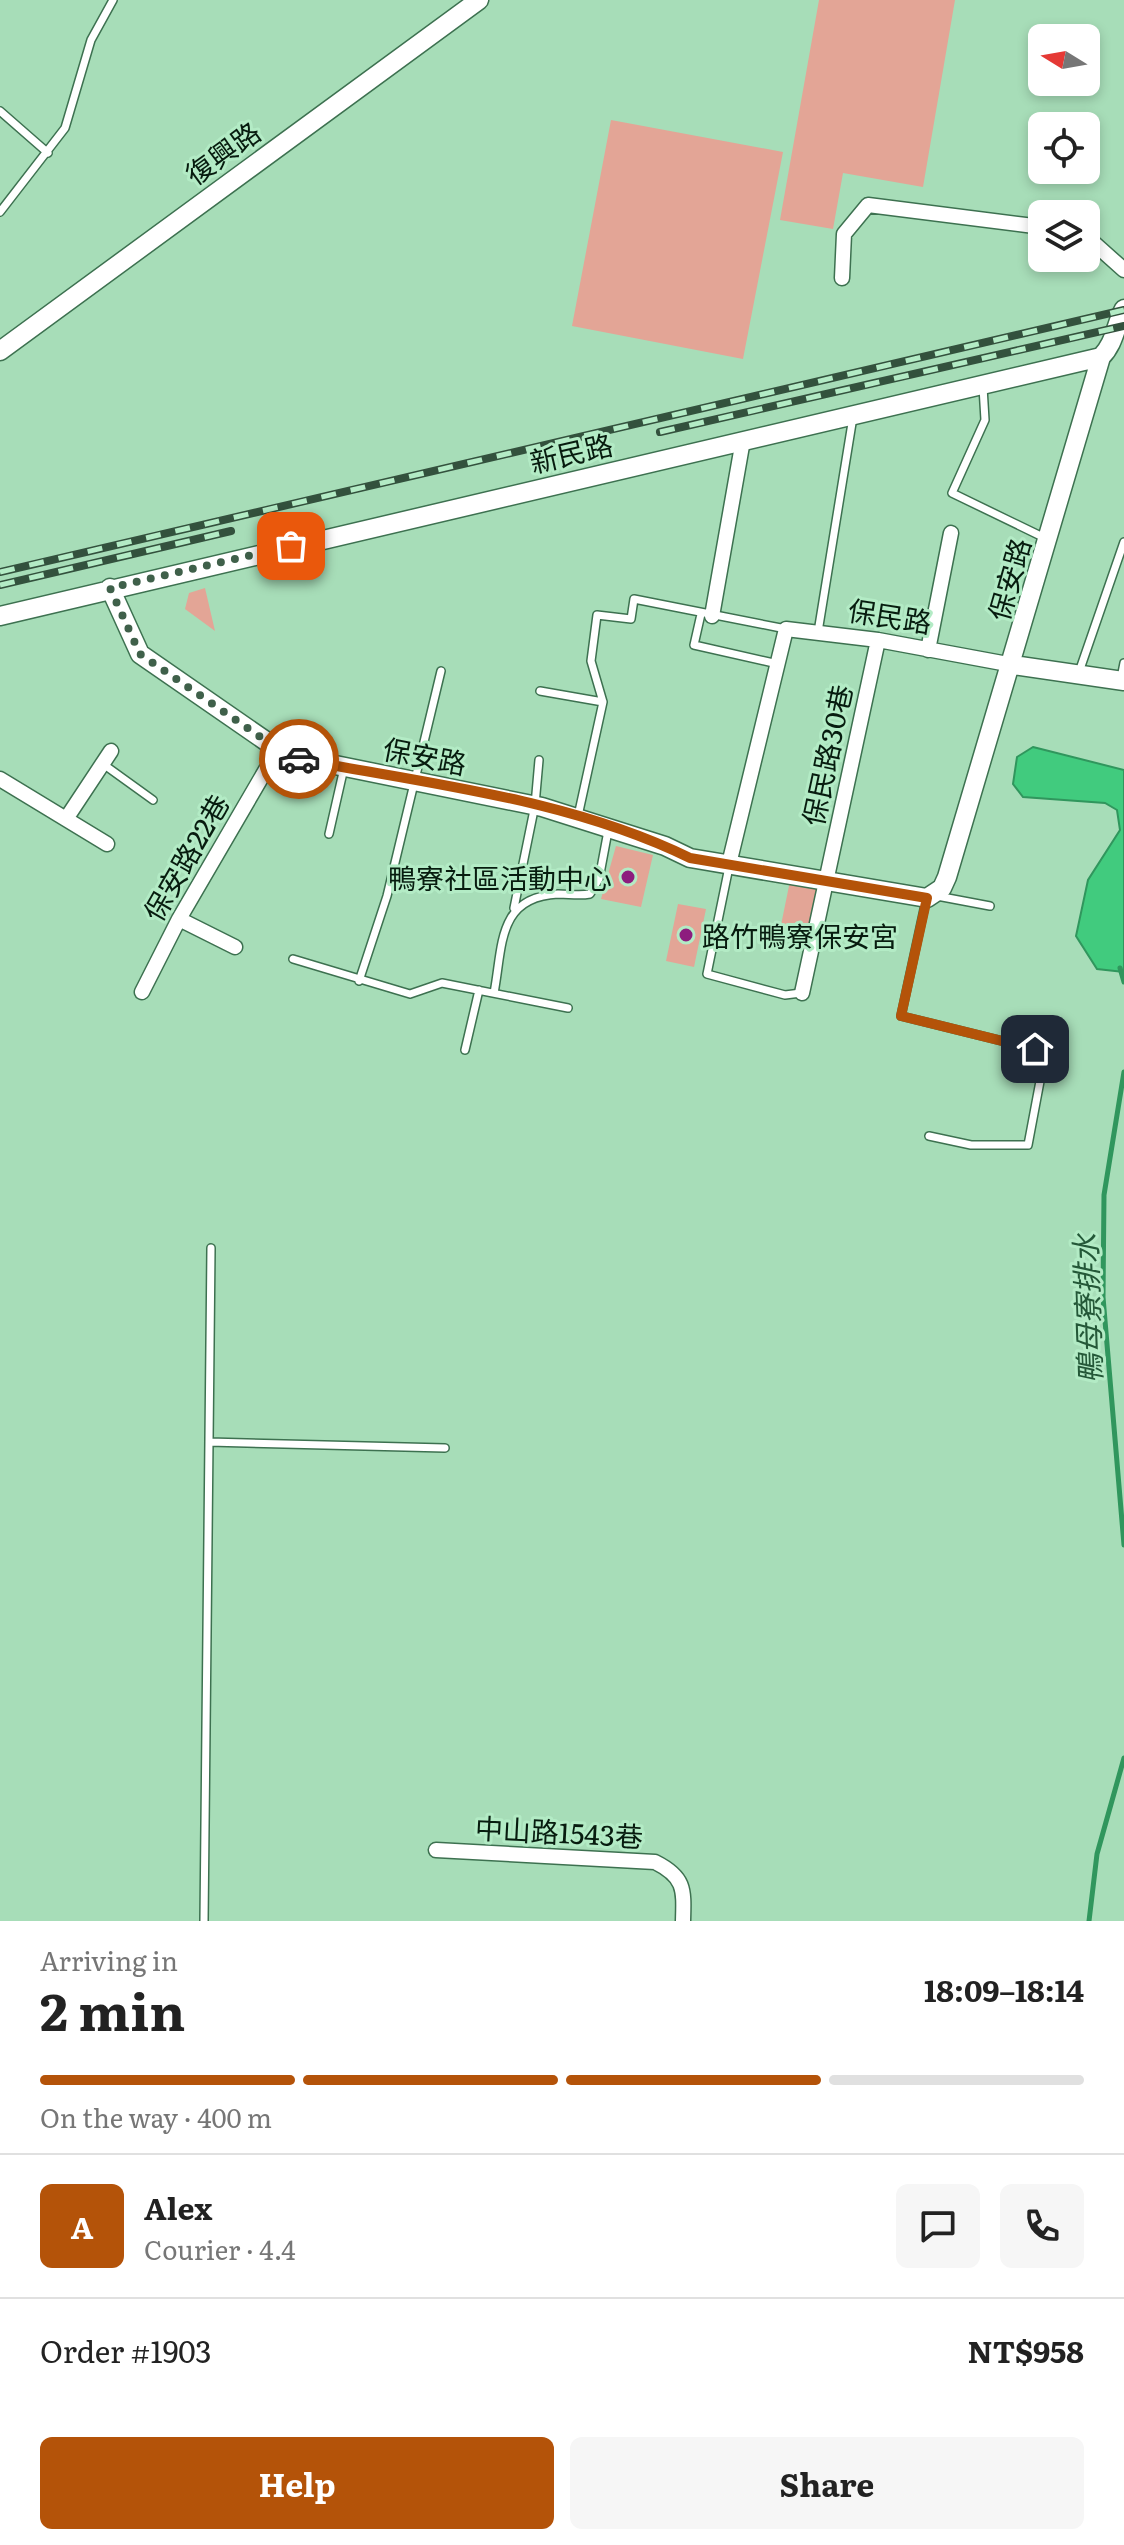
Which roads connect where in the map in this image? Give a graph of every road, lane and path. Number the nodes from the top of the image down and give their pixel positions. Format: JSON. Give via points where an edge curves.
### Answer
{"nodes":[{"id":1,"x":479,"y":0,"type":"edge"},
{"id":2,"x":111,"y":1,"type":"edge"},
{"id":3,"x":0,"y":111,"type":"edge"},
{"id":4,"x":48,"y":153,"type":"junction"},
{"id":5,"x":0,"y":212,"type":"edge"},
{"id":6,"x":1028,"y":225,"type":"edge"},
{"id":7,"x":1100,"y":249,"type":"edge"},
{"id":8,"x":1124,"y":270,"type":"edge"},
{"id":9,"x":842,"y":278,"type":"dead end"},
{"id":10,"x":1124,"y":309,"type":"edge"},
{"id":11,"x":1113,"y":350,"type":"edge"},
{"id":12,"x":0,"y":351,"type":"edge"},
{"id":13,"x":983,"y":385,"type":"junction"},
{"id":14,"x":854,"y":415,"type":"junction"},
{"id":15,"x":743,"y":440,"type":"junction"},
{"id":16,"x":951,"y":533,"type":"dead end"},
{"id":17,"x":1049,"y":540,"type":"junction"},
{"id":18,"x":1124,"y":542,"type":"edge"},
{"id":19,"x":110,"y":588,"type":"junction"},
{"id":20,"x":706,"y":615,"type":"junction"},
{"id":21,"x":0,"y":616,"type":"edge"},
{"id":22,"x":786,"y":629,"type":"junction"},
{"id":23,"x":818,"y":632,"type":"junction"},
{"id":24,"x":878,"y":640,"type":"junction"},
{"id":25,"x":928,"y":650,"type":"junction"},
{"id":26,"x":778,"y":664,"type":"junction"},
{"id":27,"x":1013,"y":665,"type":"junction"},
{"id":28,"x":441,"y":671,"type":"dead end"},
{"id":29,"x":1078,"y":674,"type":"junction"},
{"id":30,"x":1123,"y":674,"type":"edge"},
{"id":31,"x":540,"y":691,"type":"dead end"},
{"id":32,"x":603,"y":702,"type":"junction"},
{"id":33,"x":278,"y":749,"type":"junction"},
{"id":34,"x":111,"y":751,"type":"dead end"},
{"id":35,"x":539,"y":760,"type":"dead end"},
{"id":36,"x":103,"y":764,"type":"junction"},
{"id":37,"x":344,"y":768,"type":"junction"},
{"id":38,"x":0,"y":779,"type":"edge"},
{"id":39,"x":415,"y":781,"type":"junction"},
{"id":40,"x":153,"y":800,"type":"dead end"},
{"id":41,"x":535,"y":805,"type":"junction"},
{"id":42,"x":578,"y":817,"type":"junction"},
{"id":43,"x":66,"y":819,"type":"junction"},
{"id":44,"x":609,"y":826,"type":"junction"},
{"id":45,"x":329,"y":834,"type":"dead end"},
{"id":46,"x":107,"y":844,"type":"dead end"},
{"id":47,"x":729,"y":864,"type":"junction"},
{"id":48,"x":824,"y":881,"type":"junction"},
{"id":49,"x":931,"y":897,"type":"junction"},
{"id":50,"x":990,"y":906,"type":"dead end"},
{"id":51,"x":514,"y":910,"type":"junction"},
{"id":52,"x":179,"y":919,"type":"junction"},
{"id":53,"x":235,"y":947,"type":"dead end"},
{"id":54,"x":293,"y":959,"type":"dead end"},
{"id":55,"x":359,"y":981,"type":"junction"},
{"id":56,"x":479,"y":990,"type":"junction"},
{"id":57,"x":142,"y":992,"type":"dead end"},
{"id":58,"x":494,"y":993,"type":"junction"},
{"id":59,"x":802,"y":993,"type":"joint"},
{"id":60,"x":568,"y":1008,"type":"dead end"},
{"id":61,"x":465,"y":1050,"type":"dead end"},
{"id":62,"x":929,"y":1136,"type":"dead end"},
{"id":63,"x":211,"y":1248,"type":"dead end"},
{"id":64,"x":209,"y":1442,"type":"junction"},
{"id":65,"x":445,"y":1448,"type":"dead end"},
{"id":66,"x":436,"y":1850,"type":"dead end"},
{"id":67,"x":204,"y":1921,"type":"edge"},
{"id":68,"x":683,"y":1921,"type":"edge"}],
"edges":[{"from":1,"to":12,"type":"street","name":"復興路"},
{"from":2,"to":4,"type":"lane","via":[[91,40],[72,110]]},
{"from":3,"to":4,"type":"lane"},
{"from":4,"to":5,"type":"lane"},
{"from":6,"to":9,"type":"street","via":[[868,205],[844,234]]},
{"from":7,"to":8,"type":"street"},
{"from":10,"to":11,"type":"street"},
{"from":11,"to":13,"type":"street","name":"新民路"},
{"from":11,"to":17,"type":"street","name":"保安路"},
{"from":13,"to":14,"type":"street","name":"新民路"},
{"from":13,"to":17,"type":"lane","via":[[985,420],[952,493]]},
{"from":14,"to":15,"type":"street","name":"新民路"},
{"from":14,"to":23,"type":"lane","name":"保民路"},
{"from":15,"to":19,"type":"street","name":"新民路"},
{"from":15,"to":20,"type":"street"},
{"from":16,"to":25,"type":"street"},
{"from":17,"to":27,"type":"street","name":"保安路"},
{"from":18,"to":29,"type":"lane"},
{"from":19,"to":21,"type":"street","name":"新民路"},
{"from":19,"to":33,"type":"street","name":"保安路","via":[[140,654]]},
{"from":20,"to":22,"type":"lane"},
{"from":20,"to":26,"type":"lane","via":[[694,645]]},
{"from":20,"to":32,"type":"lane","via":[[634,599],[631,619],[597,615],[591,661]]},
{"from":22,"to":23,"type":"street"},
{"from":22,"to":26,"type":"street"},
{"from":23,"to":24,"type":"street","name":"保民路"},
{"from":24,"to":25,"type":"street","name":"保民路"},
{"from":24,"to":48,"type":"street","name":"保民路30巷"},
{"from":25,"to":27,"type":"street","name":"保民路"},
{"from":26,"to":47,"type":"street"},
{"from":27,"to":29,"type":"street","name":"保民路"},
{"from":27,"to":49,"type":"street","name":"保安路","via":[[947,877]]},
{"from":28,"to":39,"type":"lane"},
{"from":29,"to":30,"type":"street","name":"保民路"},
{"from":31,"to":32,"type":"lane"},
{"from":32,"to":42,"type":"lane"},
{"from":33,"to":37,"type":"street","name":"保安路","via":[[298,759]]},
{"from":33,"to":52,"type":"street","name":"保安路22巷"},
{"from":34,"to":36,"type":"street"},
{"from":35,"to":41,"type":"lane"},
{"from":36,"to":40,"type":"lane"},
{"from":36,"to":43,"type":"street"},
{"from":37,"to":39,"type":"street","name":"保安路"},
{"from":37,"to":45,"type":"lane"},
{"from":38,"to":43,"type":"street"},
{"from":39,"to":41,"type":"street","name":"保安路"},
{"from":39,"to":55,"type":"lane","via":[[387,896]]},
{"from":41,"to":42,"type":"street","name":"保安路"},
{"from":41,"to":51,"type":"lane"},
{"from":42,"to":44,"type":"street","name":"保安路"},
{"from":43,"to":46,"type":"street"},
{"from":44,"to":47,"type":"street","name":"保安路","via":[[690,858]]},
{"from":44,"to":51,"type":"lane","via":[[595,890],[582,896],[556,894]]},
{"from":47,"to":48,"type":"street","name":"保安路"},
{"from":47,"to":59,"type":"lane","via":[[707,974],[785,995]]},
{"from":48,"to":49,"type":"street","name":"保安路"},
{"from":48,"to":59,"type":"street"},
{"from":49,"to":50,"type":"lane"},
{"from":49,"to":62,"type":"lane","name":"保安路","via":[[901,1016],[1035,1049],[1044,1060],[1028,1145],[971,1145]]},
{"from":51,"to":58,"type":"lane"},
{"from":52,"to":53,"type":"street"},
{"from":52,"to":57,"type":"street","name":"保安路22巷"},
{"from":54,"to":55,"type":"lane"},
{"from":55,"to":56,"type":"lane","via":[[410,994],[442,983]]},
{"from":56,"to":58,"type":"lane"},
{"from":56,"to":61,"type":"lane"},
{"from":58,"to":60,"type":"lane"},
{"from":63,"to":64,"type":"lane"},
{"from":64,"to":65,"type":"lane"},
{"from":64,"to":67,"type":"lane"},
{"from":66,"to":68,"type":"street","name":"中山路1543巷","via":[[655,1862],[675,1873],[682,1886]]}]}
